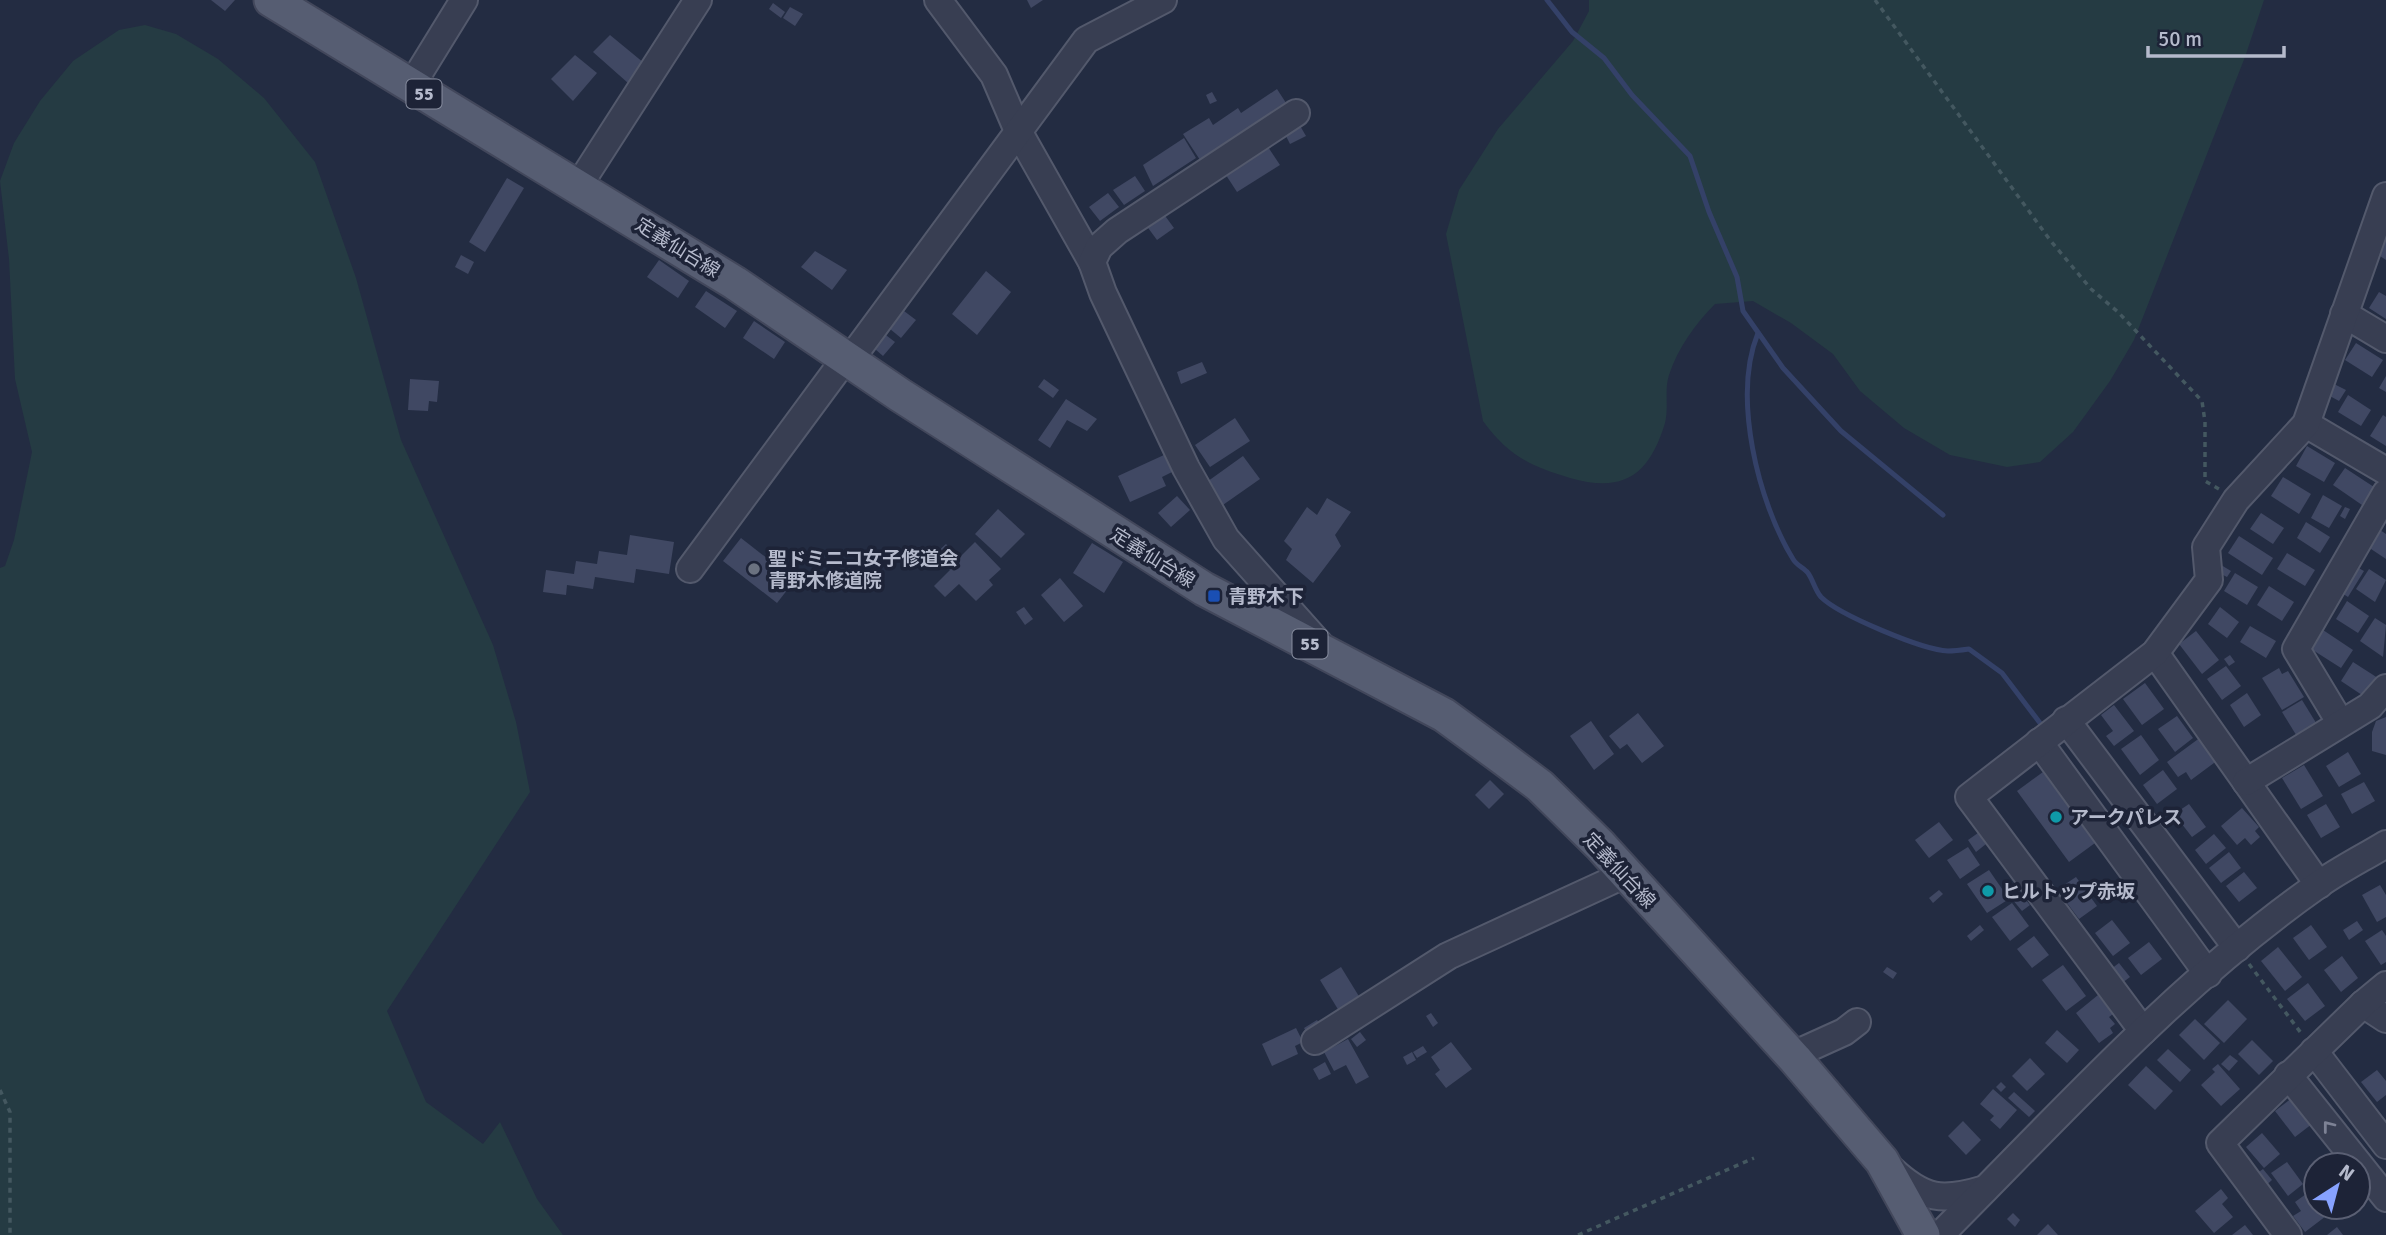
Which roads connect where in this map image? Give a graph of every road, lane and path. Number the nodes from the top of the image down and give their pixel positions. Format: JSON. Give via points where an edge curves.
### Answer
{"nodes":[{"id":1,"x":271,"y":0,"type":"edge"},
{"id":2,"x":464,"y":0,"type":"edge"},
{"id":3,"x":698,"y":0,"type":"edge"},
{"id":4,"x":939,"y":0,"type":"edge"},
{"id":5,"x":1163,"y":0,"type":"edge"},
{"id":6,"x":1875,"y":0,"type":"edge"},
{"id":7,"x":411,"y":86,"type":"junction"},
{"id":8,"x":1296,"y":113,"type":"dead end"},
{"id":9,"x":1018,"y":131,"type":"junction"},
{"id":10,"x":579,"y":185,"type":"junction"},
{"id":11,"x":2384,"y":206,"type":"edge"},
{"id":12,"x":1092,"y":262,"type":"junction"},
{"id":13,"x":2344,"y":314,"type":"junction"},
{"id":14,"x":2386,"y":339,"type":"edge"},
{"id":15,"x":847,"y":360,"type":"junction"},
{"id":16,"x":2306,"y":424,"type":"junction"},
{"id":17,"x":2386,"y":471,"type":"edge"},
{"id":18,"x":2386,"y":492,"type":"edge"},
{"id":19,"x":2236,"y":499,"type":"junction"},
{"id":20,"x":690,"y":569,"type":"dead end"},
{"id":21,"x":2155,"y":653,"type":"junction"},
{"id":22,"x":1328,"y":654,"type":"junction"},
{"id":23,"x":2386,"y":688,"type":"edge"},
{"id":24,"x":2066,"y":720,"type":"junction"},
{"id":25,"x":2340,"y":722,"type":"junction"},
{"id":26,"x":2039,"y":742,"type":"junction"},
{"id":27,"x":2246,"y":782,"type":"junction"},
{"id":28,"x":2149,"y":831,"type":"junction"},
{"id":29,"x":2386,"y":844,"type":"edge"},
{"id":30,"x":2121,"y":855,"type":"junction"},
{"id":31,"x":1626,"y":874,"type":"junction"},
{"id":32,"x":2319,"y":885,"type":"junction"},
{"id":33,"x":2237,"y":948,"type":"junction"},
{"id":34,"x":2208,"y":974,"type":"junction"},
{"id":35,"x":2386,"y":985,"type":"edge"},
{"id":36,"x":2363,"y":1004,"type":"junction"},
{"id":37,"x":2386,"y":1019,"type":"edge"},
{"id":38,"x":1857,"y":1023,"type":"dead end"},
{"id":39,"x":2143,"y":1031,"type":"junction"},
{"id":40,"x":1315,"y":1041,"type":"dead end"},
{"id":41,"x":2314,"y":1051,"type":"junction"},
{"id":42,"x":1791,"y":1056,"type":"junction"},
{"id":43,"x":2288,"y":1075,"type":"junction"},
{"id":44,"x":0,"y":1090,"type":"edge"},
{"id":45,"x":2386,"y":1145,"type":"edge"},
{"id":46,"x":1754,"y":1158,"type":"dead end"},
{"id":47,"x":1882,"y":1161,"type":"junction"},
{"id":48,"x":2382,"y":1185,"type":"edge"},
{"id":49,"x":1986,"y":1189,"type":"junction"},
{"id":50,"x":10,"y":1235,"type":"edge"},
{"id":51,"x":1578,"y":1235,"type":"edge"},
{"id":52,"x":1923,"y":1235,"type":"edge"},
{"id":53,"x":1940,"y":1235,"type":"edge"},
{"id":54,"x":2288,"y":1235,"type":"edge"}],
"edges":[{"from":1,"to":7,"type":"main road","name":"定義仙台線","number":"55"},
{"from":2,"to":7,"type":"street"},
{"from":3,"to":10,"type":"street"},
{"from":4,"to":9,"type":"street","via":[[994,75]]},
{"from":5,"to":9,"type":"street","via":[[1086,40]]},
{"from":6,"to":19,"type":"path","via":[[2050,240],[2091,289],[2202,401],[2205,481]]},
{"from":7,"to":10,"type":"main road","name":"定義仙台線","number":"55"},
{"from":8,"to":12,"type":"street","via":[[1117,231],[1099,247]]},
{"from":9,"to":12,"type":"street"},
{"from":9,"to":15,"type":"street"},
{"from":10,"to":15,"type":"main road","name":"定義仙台線","number":"55"},
{"from":11,"to":13,"type":"street"},
{"from":12,"to":22,"type":"street","via":[[1186,468],[1227,539]]},
{"from":13,"to":14,"type":"street"},
{"from":13,"to":16,"type":"street"},
{"from":15,"to":20,"type":"street"},
{"from":15,"to":22,"type":"main road","name":"定義仙台線","number":"55","via":[[1204,589]]},
{"from":16,"to":17,"type":"street"},
{"from":16,"to":19,"type":"street"},
{"from":18,"to":25,"type":"street","via":[[2295,649]]},
{"from":19,"to":21,"type":"street","via":[[2206,547],[2209,580]]},
{"from":21,"to":24,"type":"street"},
{"from":21,"to":27,"type":"street"},
{"from":22,"to":31,"type":"main road","name":"定義仙台線","number":"55","via":[[1444,715],[1500,756],[1540,786]]},
{"from":23,"to":25,"type":"street","via":[[2370,706]]},
{"from":24,"to":26,"type":"street"},
{"from":24,"to":28,"type":"street"},
{"from":25,"to":27,"type":"street"},
{"from":26,"to":30,"type":"street"},
{"from":26,"to":39,"type":"street","via":[[1969,797]]},
{"from":27,"to":32,"type":"street"},
{"from":28,"to":30,"type":"street"},
{"from":28,"to":33,"type":"street"},
{"from":29,"to":32,"type":"street"},
{"from":30,"to":34,"type":"street"},
{"from":31,"to":40,"type":"street","via":[[1448,956]]},
{"from":31,"to":42,"type":"main road","name":"定義仙台線","number":"55"},
{"from":32,"to":33,"type":"street"},
{"from":33,"to":34,"type":"street"},
{"from":33,"to":41,"type":"path"},
{"from":34,"to":39,"type":"street"},
{"from":35,"to":36,"type":"street"},
{"from":36,"to":37,"type":"street"},
{"from":36,"to":41,"type":"street"},
{"from":38,"to":42,"type":"street"},
{"from":39,"to":49,"type":"street"},
{"from":41,"to":43,"type":"street"},
{"from":41,"to":45,"type":"street"},
{"from":42,"to":47,"type":"main road","name":"定義仙台線","number":"55"},
{"from":48,"to":43,"type":"street","one_way":true},
{"from":43,"to":54,"type":"street","via":[[2220,1143]]},
{"from":44,"to":50,"type":"path","via":[[10,1112]]},
{"from":46,"to":51,"type":"path"},
{"from":47,"to":49,"type":"street","via":[[1913,1189],[1931,1196],[1957,1198]]},
{"from":47,"to":52,"type":"main road","name":"定義仙台線","number":"55"},
{"from":49,"to":53,"type":"street"}]}
